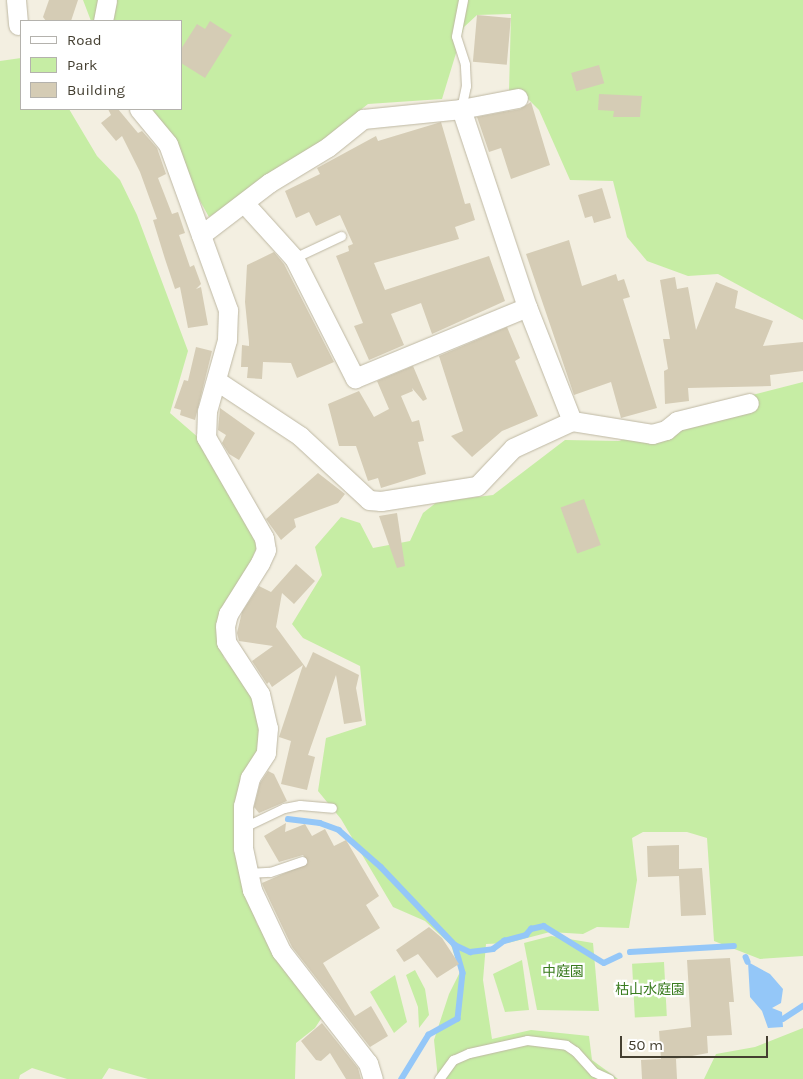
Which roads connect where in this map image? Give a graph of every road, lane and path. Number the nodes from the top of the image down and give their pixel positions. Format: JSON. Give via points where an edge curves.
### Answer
{"nodes":[{"id":1,"x":16,"y":0,"type":"edge"},
{"id":2,"x":107,"y":0,"type":"edge"},
{"id":3,"x":464,"y":0,"type":"edge"},
{"id":4,"x":103,"y":20,"type":"edge"},
{"id":5,"x":18,"y":25,"type":"dead end"},
{"id":6,"x":518,"y":98,"type":"dead end"},
{"id":7,"x":461,"y":109,"type":"junction"},
{"id":8,"x":140,"y":110,"type":"edge"},
{"id":9,"x":245,"y":204,"type":"junction"},
{"id":10,"x":201,"y":235,"type":"junction"},
{"id":11,"x":341,"y":236,"type":"dead end"},
{"id":12,"x":294,"y":258,"type":"junction"},
{"id":13,"x":527,"y":307,"type":"junction"},
{"id":14,"x":217,"y":381,"type":"junction"},
{"id":15,"x":749,"y":403,"type":"dead end"},
{"id":16,"x":572,"y":421,"type":"junction"},
{"id":17,"x":332,"y":808,"type":"dead end"},
{"id":18,"x":242,"y":828,"type":"junction"},
{"id":19,"x":302,"y":861,"type":"dead end"},
{"id":20,"x":248,"y":873,"type":"junction"},
{"id":21,"x":373,"y":1079,"type":"edge"},
{"id":22,"x":439,"y":1079,"type":"edge"},
{"id":23,"x":609,"y":1079,"type":"edge"}],
"edges":[{"from":1,"to":5,"type":"street"},
{"from":2,"to":4,"type":"street"},
{"from":3,"to":7,"type":"lane","via":[[456,36],[465,64],[466,86]]},
{"from":6,"to":7,"type":"street"},
{"from":7,"to":9,"type":"street","via":[[363,119]]},
{"from":7,"to":13,"type":"street"},
{"from":8,"to":10,"type":"street","via":[[168,144]]},
{"from":9,"to":10,"type":"street"},
{"from":9,"to":12,"type":"street"},
{"from":10,"to":14,"type":"street","via":[[228,310],[227,340]]},
{"from":11,"to":12,"type":"lane"},
{"from":12,"to":13,"type":"street","via":[[355,378]]},
{"from":13,"to":16,"type":"street"},
{"from":14,"to":16,"type":"street","via":[[300,436],[369,500],[381,501],[477,486],[513,448]]},
{"from":14,"to":18,"type":"street","via":[[207,411],[206,437],[264,538],[266,550],[228,614],[225,626],[226,642],[260,694],[268,728],[266,753],[246,791]]},
{"from":15,"to":16,"type":"street","via":[[677,421],[666,430],[652,434]]},
{"from":17,"to":18,"type":"lane","via":[[284,808]]},
{"from":18,"to":20,"type":"street"},
{"from":19,"to":20,"type":"lane","via":[[270,872]]},
{"from":20,"to":21,"type":"street","via":[[258,906],[281,951],[368,1063]]},
{"from":22,"to":23,"type":"lane","via":[[453,1060],[469,1052],[527,1040],[566,1045],[594,1072]]}]}
